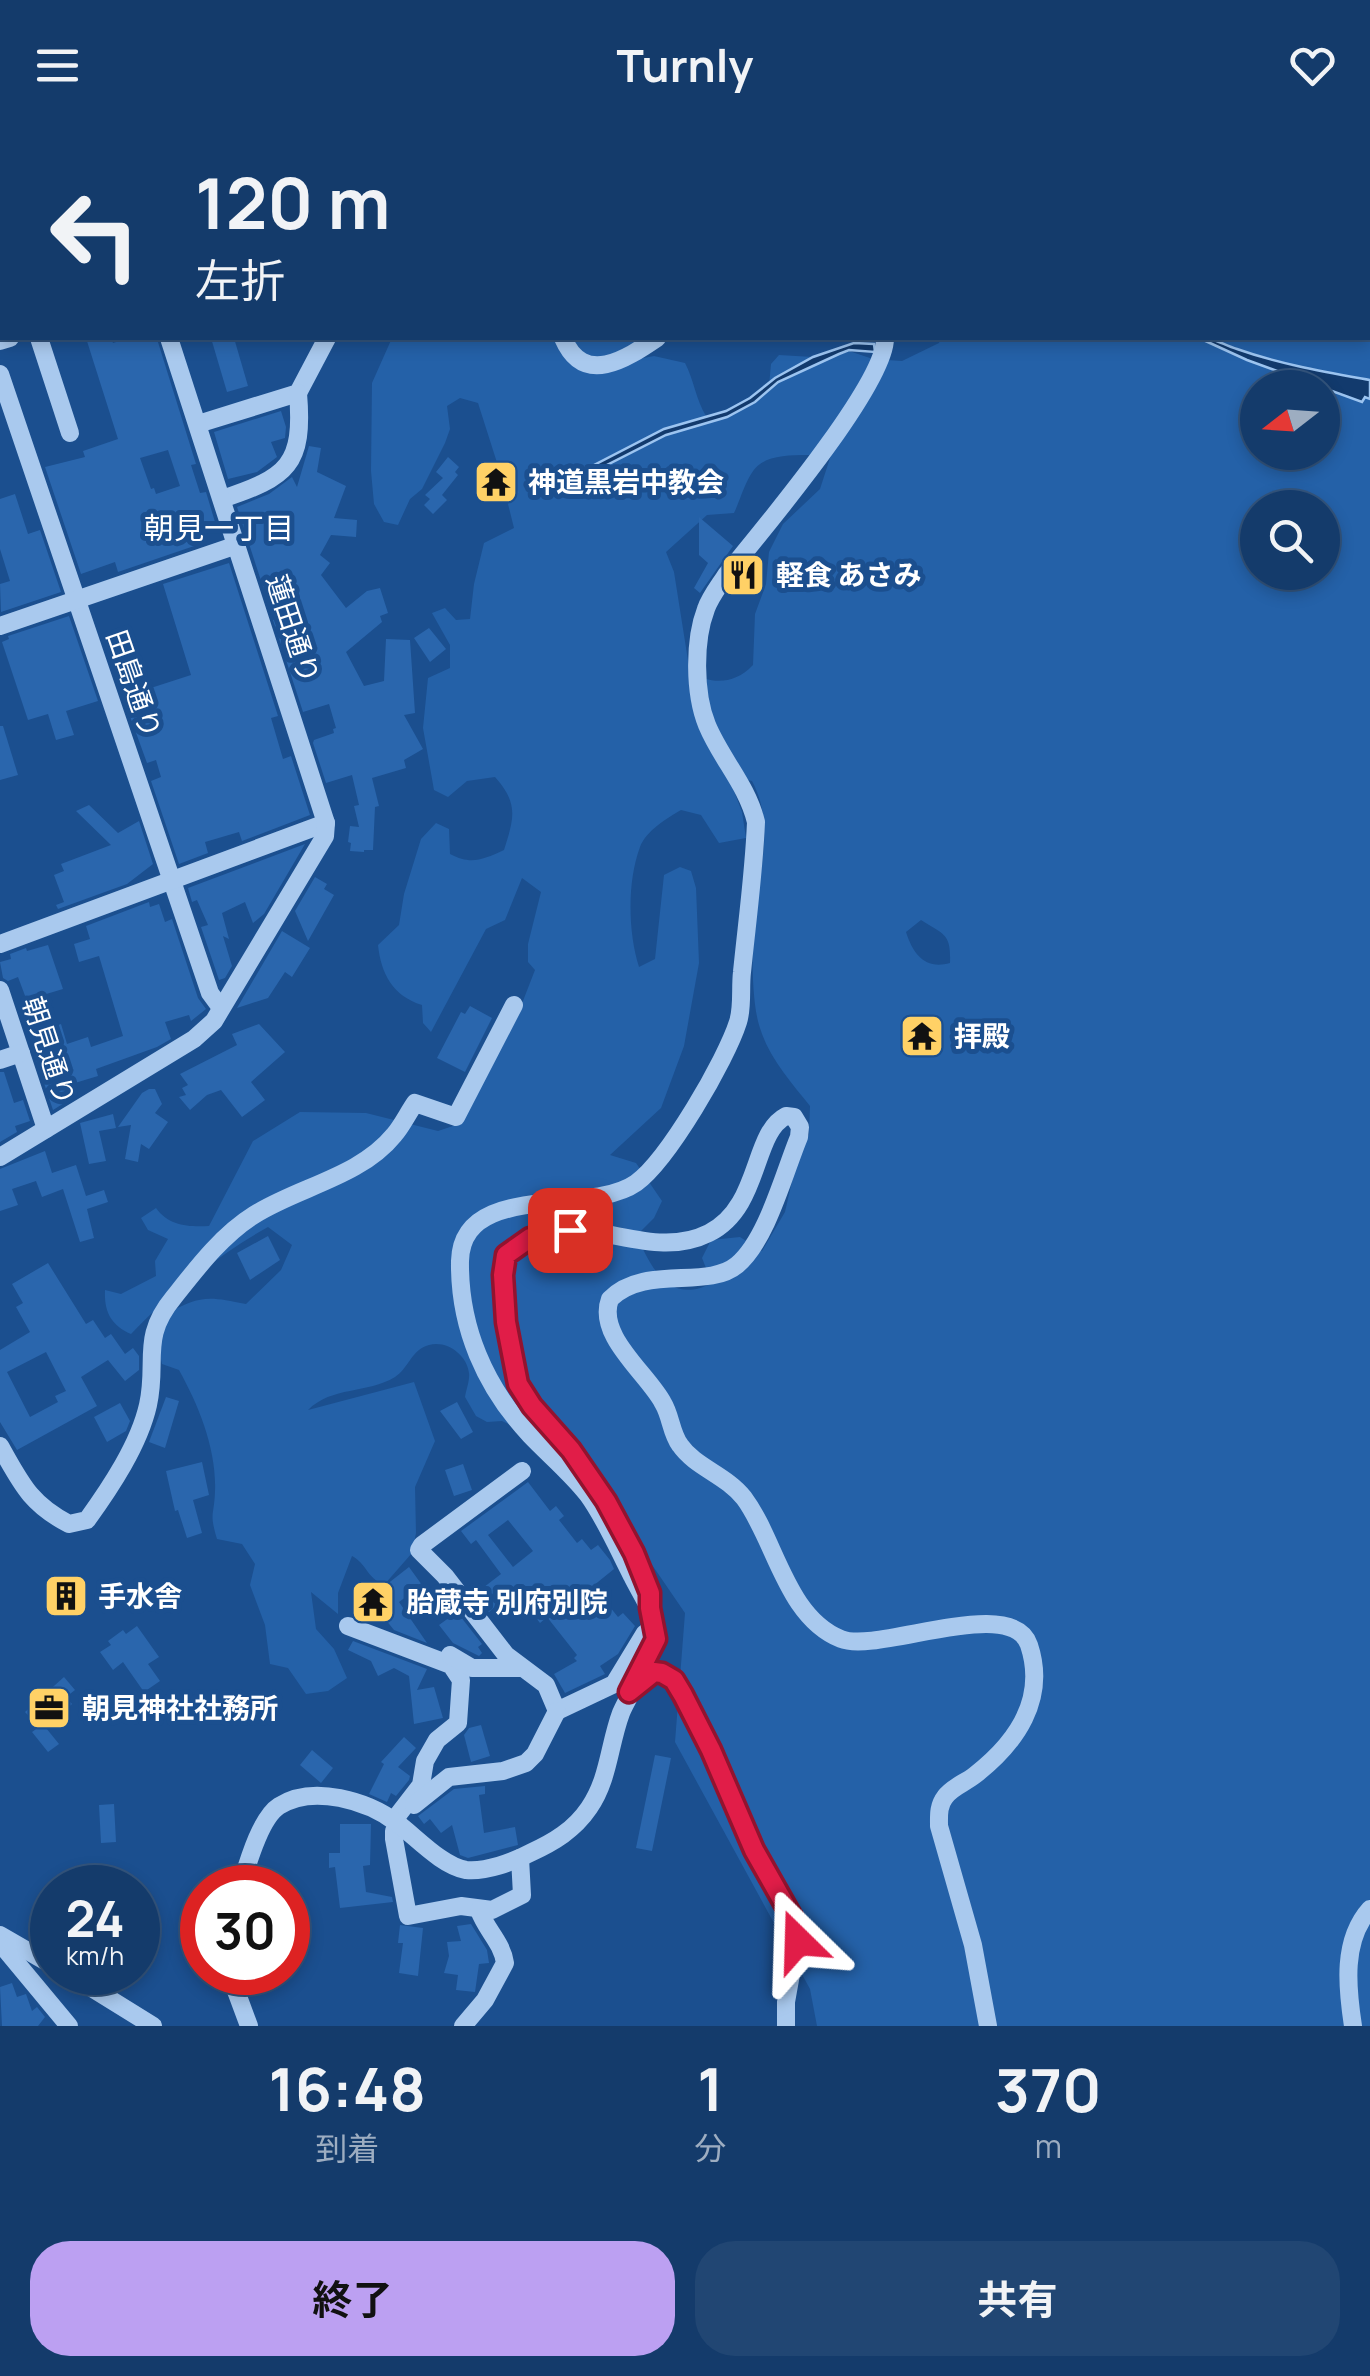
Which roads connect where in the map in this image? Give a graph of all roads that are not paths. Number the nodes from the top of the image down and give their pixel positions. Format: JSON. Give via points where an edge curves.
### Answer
{"nodes":[{"id":1,"x":40,"y":340,"type":"edge"},
{"id":2,"x":170,"y":340,"type":"edge"},
{"id":3,"x":326,"y":340,"type":"edge"},
{"id":4,"x":565,"y":340,"type":"edge"},
{"id":5,"x":654,"y":340,"type":"edge"},
{"id":6,"x":885,"y":340,"type":"edge"},
{"id":7,"x":0,"y":374,"type":"edge"},
{"id":8,"x":298,"y":392,"type":"junction"},
{"id":9,"x":198,"y":424,"type":"junction"},
{"id":10,"x":70,"y":433,"type":"dead end"},
{"id":11,"x":222,"y":499,"type":"junction"},
{"id":12,"x":238,"y":545,"type":"junction"},
{"id":13,"x":76,"y":600,"type":"junction"},
{"id":14,"x":0,"y":626,"type":"edge"},
{"id":15,"x":326,"y":823,"type":"junction"},
{"id":16,"x":171,"y":879,"type":"junction"},
{"id":17,"x":0,"y":944,"type":"edge"},
{"id":18,"x":0,"y":990,"type":"edge"},
{"id":19,"x":514,"y":1004,"type":"dead end"},
{"id":20,"x":221,"y":1008,"type":"junction"},
{"id":21,"x":21,"y":1053,"type":"junction"},
{"id":22,"x":0,"y":1060,"type":"edge"},
{"id":23,"x":46,"y":1129,"type":"junction"},
{"id":24,"x":0,"y":1157,"type":"edge"},
{"id":25,"x":0,"y":1446,"type":"edge"},
{"id":26,"x":522,"y":1471,"type":"dead end"},
{"id":27,"x":650,"y":1608,"type":"junction"},
{"id":28,"x":348,"y":1626,"type":"dead end"},
{"id":29,"x":654,"y":1628,"type":"junction"},
{"id":30,"x":436,"y":1659,"type":"junction"},
{"id":31,"x":520,"y":1668,"type":"junction"},
{"id":32,"x":629,"y":1692,"type":"junction"},
{"id":33,"x":556,"y":1712,"type":"junction"},
{"id":34,"x":400,"y":1817,"type":"junction"},
{"id":35,"x":520,"y":1858,"type":"junction"},
{"id":36,"x":248,"y":1865,"type":"edge"},
{"id":37,"x":1370,"y":1909,"type":"edge"},
{"id":38,"x":479,"y":1910,"type":"junction"},
{"id":39,"x":0,"y":1935,"type":"edge"},
{"id":40,"x":0,"y":1943,"type":"edge"},
{"id":41,"x":30,"y":1952,"type":"edge"},
{"id":42,"x":103,"y":1995,"type":"edge"},
{"id":43,"x":238,"y":1995,"type":"edge"},
{"id":44,"x":69,"y":2026,"type":"edge"},
{"id":45,"x":154,"y":2026,"type":"edge"},
{"id":46,"x":249,"y":2026,"type":"edge"},
{"id":47,"x":463,"y":2026,"type":"edge"},
{"id":48,"x":786,"y":2026,"type":"edge"},
{"id":49,"x":988,"y":2026,"type":"edge"},
{"id":50,"x":1353,"y":2026,"type":"edge"}],
"edges":[{"from":1,"to":10,"type":"street"},
{"from":2,"to":9,"type":"street","name":"蓮田通り"},
{"from":3,"to":8,"type":"street"},
{"from":4,"to":5,"type":"street","via":[[575,356],[599,366]]},
{"from":6,"to":27,"type":"street","via":[[861,398],[726,575],[700,627],[703,711],[756,822],[739,1020],[668,1151],[639,1180],[608,1194],[483,1218],[462,1246],[466,1312],[486,1379],[587,1494]]},
{"from":7,"to":13,"type":"street","name":"田島通り"},
{"from":8,"to":9,"type":"street"},
{"from":8,"to":11,"type":"street","via":[[300,432],[282,474]]},
{"from":9,"to":11,"type":"street","name":"蓮田通り"},
{"from":11,"to":12,"type":"street","name":"蓮田通り"},
{"from":12,"to":13,"type":"street"},
{"from":12,"to":15,"type":"street","name":"蓮田通り"},
{"from":13,"to":14,"type":"street"},
{"from":13,"to":16,"type":"street","name":"田島通り"},
{"from":15,"to":16,"type":"street"},
{"from":15,"to":20,"type":"street","via":[[326,836]]},
{"from":16,"to":17,"type":"street"},
{"from":16,"to":20,"type":"street","name":"田島通り"},
{"from":18,"to":21,"type":"street","name":"朝見通り"},
{"from":19,"to":25,"type":"street","via":[[456,1116],[415,1103],[394,1136],[362,1161],[234,1230],[174,1296],[151,1339],[147,1409],[124,1462],[86,1520],[69,1524],[42,1509]]},
{"from":20,"to":23,"type":"street","via":[[194,1039]]},
{"from":21,"to":22,"type":"street"},
{"from":21,"to":23,"type":"street","name":"朝見通り"},
{"from":23,"to":24,"type":"street"},
{"from":26,"to":31,"type":"street","via":[[418,1550]]},
{"from":27,"to":29,"type":"street"},
{"from":27,"to":49,"type":"street","via":[[644,1574],[606,1501],[518,1384],[503,1263],[518,1243],[555,1231],[646,1243],[712,1232],[740,1206],[774,1126],[794,1117],[799,1137],[742,1260],[720,1272],[632,1286],[610,1299],[606,1314],[664,1404],[680,1445],[744,1498],[790,1587],[826,1630],[852,1642],[985,1625],[1014,1629],[1028,1640],[1032,1706],[996,1758],[944,1798],[939,1810]]},
{"from":28,"to":30,"type":"street"},
{"from":29,"to":32,"type":"street","via":[[656,1639]]},
{"from":29,"to":33,"type":"street","via":[[614,1684]]},
{"from":30,"to":31,"type":"street","via":[[450,1655],[472,1668]]},
{"from":30,"to":34,"type":"street","via":[[451,1665],[461,1680],[461,1712],[454,1729],[430,1750],[421,1785]]},
{"from":31,"to":33,"type":"street","via":[[546,1686]]},
{"from":32,"to":35,"type":"street","via":[[600,1790],[587,1811],[552,1843]]},
{"from":32,"to":48,"type":"street","via":[[654,1672],[674,1680],[793,1919],[798,1941]]},
{"from":33,"to":34,"type":"street","via":[[526,1763],[449,1778]]},
{"from":34,"to":35,"type":"street","via":[[462,1870]]},
{"from":34,"to":36,"type":"street","via":[[320,1795],[276,1806]]},
{"from":34,"to":38,"type":"street","via":[[394,1839],[408,1916],[462,1906]]},
{"from":35,"to":38,"type":"street","via":[[522,1895]]},
{"from":37,"to":50,"type":"street","via":[[1351,1946]]},
{"from":38,"to":47,"type":"street","via":[[506,1963]]},
{"from":39,"to":41,"type":"street"},
{"from":40,"to":44,"type":"street"},
{"from":42,"to":45,"type":"street"},
{"from":43,"to":46,"type":"street"}]}
